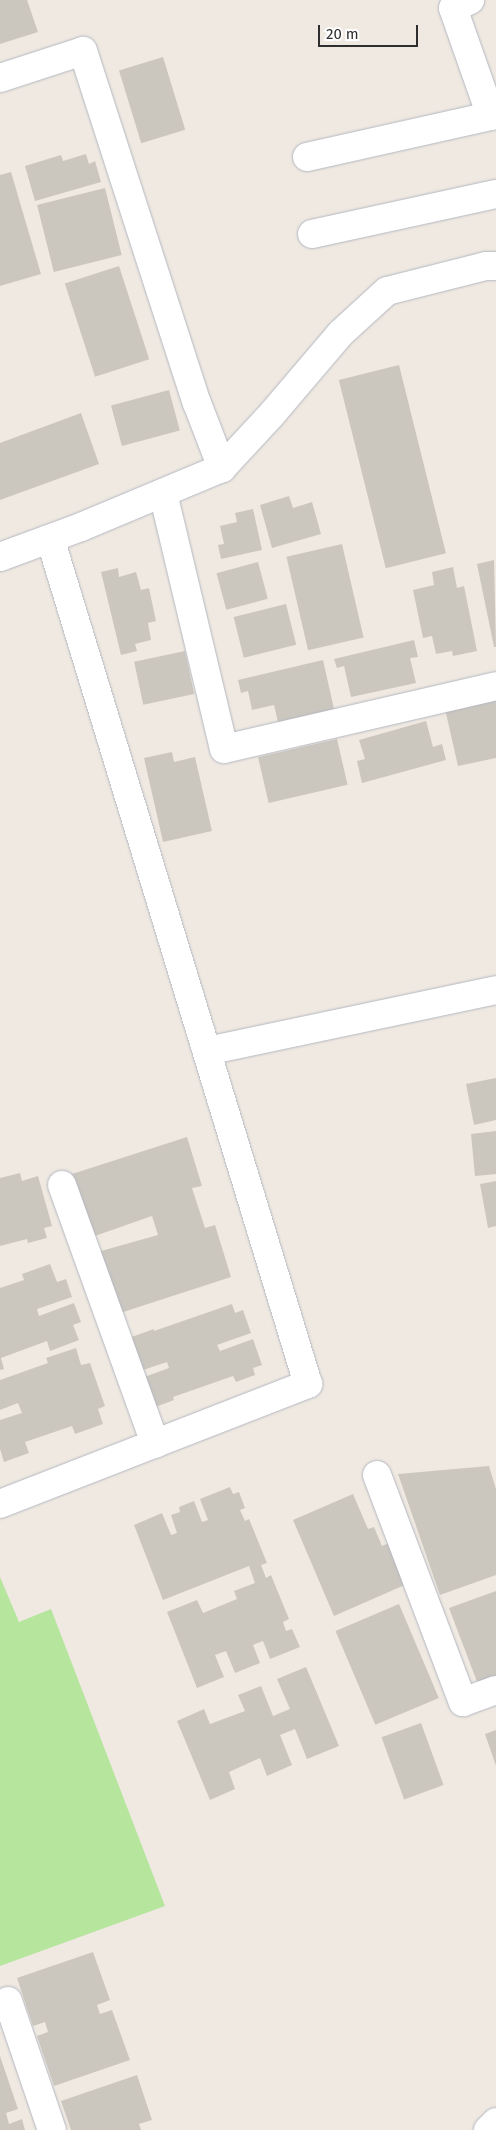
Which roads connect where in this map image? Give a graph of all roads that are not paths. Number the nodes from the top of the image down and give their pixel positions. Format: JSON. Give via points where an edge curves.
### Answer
{"nodes":[{"id":1,"x":470,"y":0,"type":"edge"},
{"id":2,"x":0,"y":78,"type":"edge"},
{"id":3,"x":307,"y":157,"type":"dead end"},
{"id":4,"x":496,"y":194,"type":"edge"},
{"id":5,"x":312,"y":234,"type":"dead end"},
{"id":6,"x":496,"y":266,"type":"edge"},
{"id":7,"x":222,"y":468,"type":"junction"},
{"id":8,"x":163,"y":492,"type":"junction"},
{"id":9,"x":50,"y":538,"type":"junction"},
{"id":10,"x":0,"y":557,"type":"edge"},
{"id":11,"x":496,"y":686,"type":"edge"},
{"id":12,"x":496,"y":990,"type":"edge"},
{"id":13,"x":207,"y":1051,"type":"junction"},
{"id":14,"x":62,"y":1186,"type":"dead end"},
{"id":15,"x":155,"y":1444,"type":"junction"},
{"id":16,"x":377,"y":1474,"type":"dead end"},
{"id":17,"x":0,"y":1504,"type":"edge"},
{"id":18,"x":496,"y":1690,"type":"edge"},
{"id":19,"x":8,"y":2001,"type":"dead end"},
{"id":20,"x":496,"y":2122,"type":"edge"},
{"id":21,"x":52,"y":2130,"type":"edge"},
{"id":22,"x":488,"y":2130,"type":"edge"}],
"edges":[{"from":1,"to":3,"type":"street","via":[[453,8],[491,116]]},
{"from":2,"to":7,"type":"street","via":[[83,51]]},
{"from":4,"to":5,"type":"street"},
{"from":6,"to":7,"type":"street","via":[[387,291],[341,333]]},
{"from":7,"to":8,"type":"street"},
{"from":8,"to":9,"type":"street"},
{"from":8,"to":11,"type":"street","via":[[224,749]]},
{"from":9,"to":10,"type":"street"},
{"from":9,"to":13,"type":"street"},
{"from":12,"to":13,"type":"street"},
{"from":13,"to":15,"type":"street","via":[[308,1384]]},
{"from":14,"to":15,"type":"street"},
{"from":15,"to":17,"type":"street"},
{"from":16,"to":18,"type":"street","via":[[463,1702]]},
{"from":19,"to":21,"type":"street"},
{"from":20,"to":22,"type":"street"}]}
